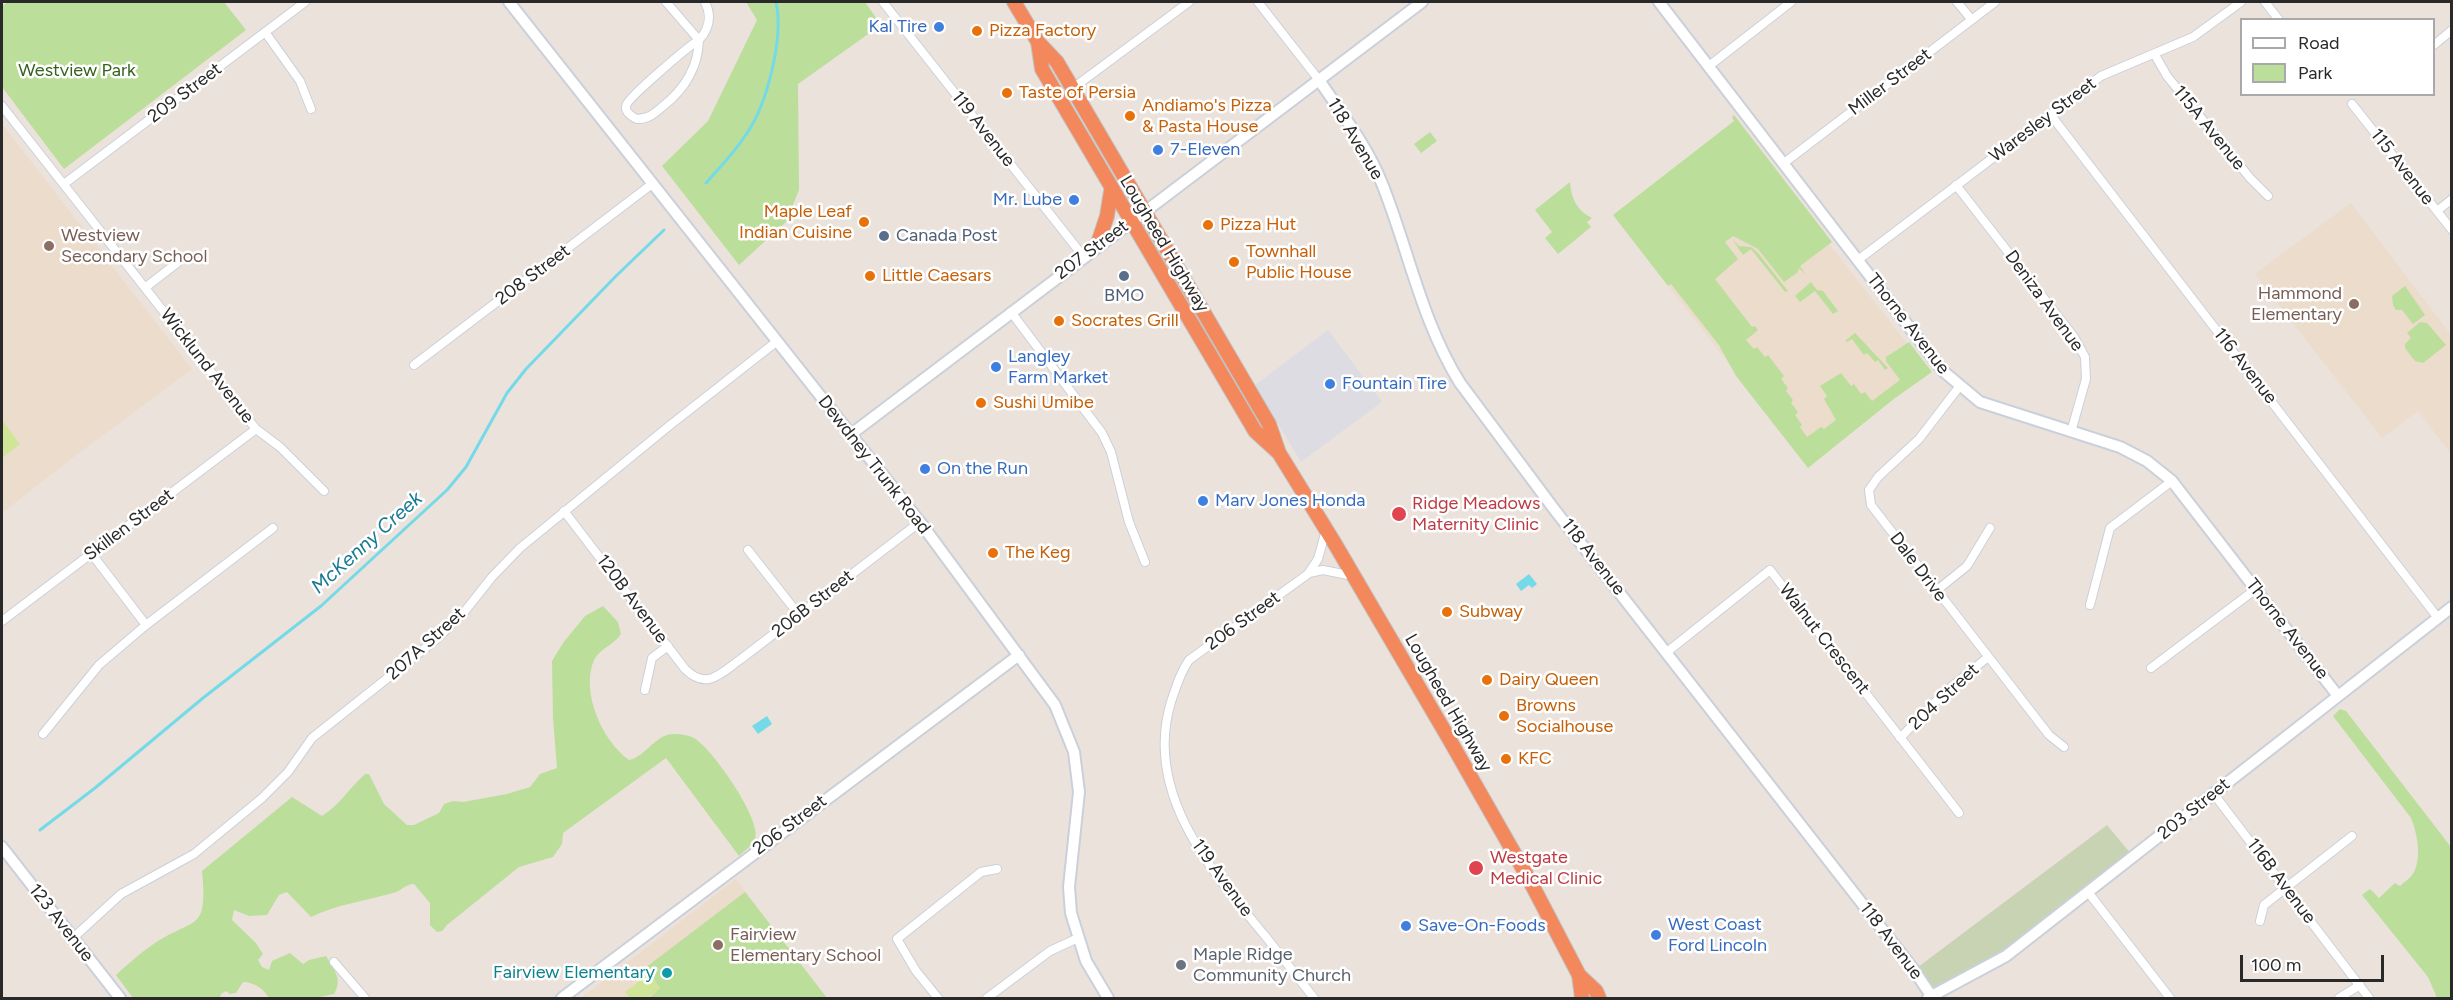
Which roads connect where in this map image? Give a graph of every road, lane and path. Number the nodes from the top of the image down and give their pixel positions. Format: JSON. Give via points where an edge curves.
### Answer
{"nodes":[{"id":1,"x":305,"y":2,"type":"edge"},
{"id":2,"x":508,"y":2,"type":"edge"},
{"id":3,"x":666,"y":2,"type":"edge"},
{"id":4,"x":705,"y":2,"type":"edge"},
{"id":5,"x":883,"y":2,"type":"edge"},
{"id":6,"x":1014,"y":2,"type":"edge"},
{"id":7,"x":1189,"y":2,"type":"edge"},
{"id":8,"x":1258,"y":2,"type":"edge"},
{"id":9,"x":1422,"y":2,"type":"edge"},
{"id":10,"x":1659,"y":2,"type":"edge"},
{"id":11,"x":1791,"y":2,"type":"edge"},
{"id":12,"x":1957,"y":2,"type":"edge"},
{"id":13,"x":1995,"y":2,"type":"edge"},
{"id":14,"x":2241,"y":2,"type":"edge"},
{"id":15,"x":2265,"y":2,"type":"edge"},
{"id":16,"x":2277,"y":18,"type":"edge"},
{"id":17,"x":1972,"y":20,"type":"junction"},
{"id":18,"x":2451,"y":30,"type":"edge"},
{"id":19,"x":265,"y":32,"type":"junction"},
{"id":20,"x":699,"y":40,"type":"junction"},
{"id":21,"x":1038,"y":42,"type":"junction"},
{"id":22,"x":2435,"y":43,"type":"edge"},
{"id":23,"x":2155,"y":55,"type":"junction"},
{"id":24,"x":1709,"y":66,"type":"junction"},
{"id":25,"x":1319,"y":80,"type":"junction"},
{"id":26,"x":1073,"y":88,"type":"junction"},
{"id":27,"x":2352,"y":104,"type":"dead end"},
{"id":28,"x":2,"y":106,"type":"edge"},
{"id":29,"x":311,"y":110,"type":"dead end"},
{"id":30,"x":2050,"y":114,"type":"junction"},
{"id":31,"x":1784,"y":163,"type":"junction"},
{"id":32,"x":64,"y":184,"type":"junction"},
{"id":33,"x":652,"y":184,"type":"junction"},
{"id":34,"x":1956,"y":185,"type":"junction"},
{"id":35,"x":1112,"y":191,"type":"junction"},
{"id":36,"x":2268,"y":196,"type":"dead end"},
{"id":37,"x":2451,"y":199,"type":"edge"},
{"id":38,"x":1145,"y":211,"type":"junction"},
{"id":39,"x":2437,"y":211,"type":"junction"},
{"id":40,"x":1130,"y":222,"type":"junction"},
{"id":41,"x":2451,"y":230,"type":"edge"},
{"id":42,"x":1097,"y":246,"type":"junction"},
{"id":43,"x":1083,"y":256,"type":"junction"},
{"id":44,"x":1858,"y":260,"type":"junction"},
{"id":45,"x":177,"y":263,"type":"dead end"},
{"id":46,"x":146,"y":287,"type":"junction"},
{"id":47,"x":1011,"y":312,"type":"junction"},
{"id":48,"x":776,"y":342,"type":"junction"},
{"id":49,"x":414,"y":365,"type":"dead end"},
{"id":50,"x":1959,"y":387,"type":"junction"},
{"id":51,"x":256,"y":429,"type":"junction"},
{"id":52,"x":2072,"y":432,"type":"junction"},
{"id":53,"x":850,"y":435,"type":"junction"},
{"id":54,"x":1279,"y":453,"type":"junction"},
{"id":55,"x":2172,"y":481,"type":"junction"},
{"id":56,"x":324,"y":490,"type":"dead end"},
{"id":57,"x":564,"y":511,"type":"junction"},
{"id":58,"x":920,"y":522,"type":"junction"},
{"id":59,"x":273,"y":528,"type":"dead end"},
{"id":60,"x":1990,"y":528,"type":"dead end"},
{"id":61,"x":1326,"y":529,"type":"junction"},
{"id":62,"x":748,"y":550,"type":"dead end"},
{"id":63,"x":91,"y":553,"type":"junction"},
{"id":64,"x":1145,"y":562,"type":"dead end"},
{"id":65,"x":1308,"y":574,"type":"junction"},
{"id":66,"x":1354,"y":577,"type":"junction"},
{"id":67,"x":2256,"y":589,"type":"junction"},
{"id":68,"x":1936,"y":591,"type":"junction"},
{"id":69,"x":2090,"y":605,"type":"dead end"},
{"id":70,"x":2451,"y":607,"type":"edge"},
{"id":71,"x":799,"y":615,"type":"junction"},
{"id":72,"x":2438,"y":618,"type":"junction"},
{"id":73,"x":2,"y":621,"type":"edge"},
{"id":74,"x":146,"y":625,"type":"junction"},
{"id":75,"x":668,"y":646,"type":"junction"},
{"id":76,"x":1667,"y":652,"type":"junction"},
{"id":77,"x":1019,"y":655,"type":"junction"},
{"id":78,"x":1988,"y":657,"type":"junction"},
{"id":79,"x":2151,"y":669,"type":"dead end"},
{"id":80,"x":1181,"y":671,"type":"joint"},
{"id":81,"x":703,"y":680,"type":"joint"},
{"id":82,"x":645,"y":690,"type":"dead end"},
{"id":83,"x":2338,"y":696,"type":"junction"},
{"id":84,"x":44,"y":734,"type":"dead end"},
{"id":85,"x":1900,"y":738,"type":"junction"},
{"id":86,"x":2064,"y":747,"type":"dead end"},
{"id":87,"x":2213,"y":793,"type":"junction"},
{"id":88,"x":1959,"y":813,"type":"dead end"},
{"id":89,"x":2352,"y":836,"type":"dead end"},
{"id":90,"x":2,"y":847,"type":"edge"},
{"id":91,"x":997,"y":868,"type":"dead end"},
{"id":92,"x":2285,"y":886,"type":"junction"},
{"id":93,"x":2088,"y":892,"type":"junction"},
{"id":94,"x":2260,"y":921,"type":"dead end"},
{"id":95,"x":73,"y":938,"type":"junction"},
{"id":96,"x":1078,"y":938,"type":"junction"},
{"id":97,"x":334,"y":963,"type":"dead end"},
{"id":98,"x":1579,"y":975,"type":"junction"},
{"id":99,"x":1099,"y":983,"type":"junction"},
{"id":100,"x":2360,"y":985,"type":"junction"},
{"id":101,"x":2164,"y":992,"type":"junction"},
{"id":102,"x":1930,"y":998,"type":"edge"},
{"id":103,"x":120,"y":999,"type":"edge"},
{"id":104,"x":364,"y":999,"type":"edge"},
{"id":105,"x":562,"y":999,"type":"edge"},
{"id":106,"x":938,"y":999,"type":"edge"},
{"id":107,"x":987,"y":999,"type":"edge"},
{"id":108,"x":1108,"y":999,"type":"edge"},
{"id":109,"x":1114,"y":999,"type":"edge"},
{"id":110,"x":1314,"y":999,"type":"edge"},
{"id":111,"x":1582,"y":999,"type":"edge"},
{"id":112,"x":1599,"y":999,"type":"edge"},
{"id":113,"x":2155,"y":999,"type":"edge"},
{"id":114,"x":2170,"y":999,"type":"edge"},
{"id":115,"x":2338,"y":999,"type":"edge"},
{"id":116,"x":2369,"y":999,"type":"edge"}],
"edges":[{"from":1,"to":19,"type":"street","name":"209 Street"},
{"from":2,"to":33,"type":"street","name":"Dewdney Trunk Road"},
{"from":3,"to":20,"type":"street"},
{"from":4,"to":20,"type":"street","via":[[709,23]]},
{"from":5,"to":43,"type":"street","name":"119 Avenue"},
{"from":6,"to":21,"type":"highway","name":"Lougheed Highway"},
{"from":7,"to":26,"type":"street"},
{"from":8,"to":25,"type":"street"},
{"from":9,"to":25,"type":"street","name":"207 Street"},
{"from":10,"to":24,"type":"street","name":"Thorne Avenue"},
{"from":11,"to":24,"type":"street"},
{"from":12,"to":17,"type":"street"},
{"from":13,"to":17,"type":"street","name":"Miller Street"},
{"from":14,"to":23,"type":"street","name":"Waresley Street","via":[[2193,37]]},
{"from":15,"to":16,"type":"street"},
{"from":17,"to":31,"type":"street","name":"Miller Street"},
{"from":18,"to":22,"type":"street"},
{"from":19,"to":29,"type":"street","via":[[300,81]]},
{"from":19,"to":32,"type":"street","name":"209 Street"},
{"from":20,"to":20,"type":"street","via":[[627,102],[632,117],[650,117],[680,93],[699,56]]},
{"from":21,"to":26,"type":"highway","name":"Lougheed Highway","via":[[1057,62]]},
{"from":21,"to":35,"type":"highway","name":"Lougheed Highway","via":[[1042,69]]},
{"from":23,"to":30,"type":"street","name":"Waresley Street","via":[[2101,76]]},
{"from":23,"to":36,"type":"street","name":"115A Avenue","via":[[2167,76]]},
{"from":24,"to":31,"type":"street","name":"Thorne Avenue"},
{"from":25,"to":38,"type":"street","name":"207 Street"},
{"from":25,"to":76,"type":"street","name":"118 Avenue","via":[[1358,136],[1383,184],[1429,321],[1448,363],[1496,433]]},
{"from":26,"to":38,"type":"highway","name":"Lougheed Highway"},
{"from":27,"to":39,"type":"street","name":"115 Avenue"},
{"from":28,"to":32,"type":"street","name":"Wicklund Avenue"},
{"from":30,"to":34,"type":"street","name":"Waresley Street"},
{"from":30,"to":72,"type":"street","name":"116 Avenue"},
{"from":31,"to":44,"type":"street","name":"Thorne Avenue"},
{"from":32,"to":46,"type":"street","name":"Wicklund Avenue"},
{"from":33,"to":48,"type":"street","name":"Dewdney Trunk Road"},
{"from":33,"to":49,"type":"street","name":"208 Street"},
{"from":34,"to":44,"type":"street","name":"Waresley Street"},
{"from":34,"to":52,"type":"street","name":"Deniza Avenue","via":[[2074,337],[2085,357],[2086,379]]},
{"from":35,"to":40,"type":"highway","name":"Lougheed Highway"},
{"from":35,"to":42,"type":"highway"},
{"from":37,"to":39,"type":"street"},
{"from":38,"to":40,"type":"street","name":"207 Street"},
{"from":38,"to":54,"type":"highway","name":"Lougheed Highway","via":[[1269,424]]},
{"from":39,"to":41,"type":"street","name":"115 Avenue"},
{"from":40,"to":42,"type":"street","name":"207 Street"},
{"from":40,"to":54,"type":"highway","name":"Lougheed Highway","via":[[1255,431]]},
{"from":42,"to":43,"type":"street","name":"207 Street"},
{"from":43,"to":47,"type":"street","name":"207 Street"},
{"from":44,"to":50,"type":"street","name":"Thorne Avenue"},
{"from":45,"to":46,"type":"street"},
{"from":46,"to":51,"type":"street","name":"Wicklund Avenue"},
{"from":47,"to":53,"type":"street","name":"207 Street"},
{"from":47,"to":64,"type":"street","via":[[1102,433]]},
{"from":48,"to":53,"type":"street","name":"Dewdney Trunk Road"},
{"from":48,"to":57,"type":"street","name":"207A Street"},
{"from":50,"to":52,"type":"street","name":"Thorne Avenue","via":[[1980,402]]},
{"from":50,"to":68,"type":"street","name":"Dale Drive","via":[[1919,440],[1869,490],[1870,505]]},
{"from":51,"to":56,"type":"street","name":"Wicklund Avenue"},
{"from":51,"to":63,"type":"street","name":"Skillen Street"},
{"from":52,"to":55,"type":"street","name":"Thorne Avenue","via":[[2120,447]]},
{"from":53,"to":58,"type":"street","name":"Dewdney Trunk Road"},
{"from":54,"to":61,"type":"highway","name":"Lougheed Highway"},
{"from":55,"to":67,"type":"street","name":"Thorne Avenue"},
{"from":55,"to":69,"type":"street","via":[[2110,528]]},
{"from":57,"to":75,"type":"street","name":"120B Avenue"},
{"from":57,"to":95,"type":"street","name":"207A Street","via":[[513,554],[430,645],[312,738],[288,772],[262,798],[194,854],[121,894]]},
{"from":58,"to":71,"type":"street","name":"206B Street"},
{"from":58,"to":77,"type":"street","name":"Dewdney Trunk Road"},
{"from":59,"to":74,"type":"street"},
{"from":60,"to":68,"type":"street","via":[[1967,566]]},
{"from":61,"to":65,"type":"street","name":"206 Street","via":[[1318,560]]},
{"from":61,"to":66,"type":"highway","name":"Lougheed Highway"},
{"from":62,"to":71,"type":"street"},
{"from":63,"to":73,"type":"street","name":"Skillen Street"},
{"from":63,"to":74,"type":"street"},
{"from":65,"to":66,"type":"street","via":[[1323,570]]},
{"from":65,"to":80,"type":"street","name":"206 Street","via":[[1189,660]]},
{"from":66,"to":98,"type":"highway","name":"Lougheed Highway","via":[[1530,881]]},
{"from":67,"to":79,"type":"street"},
{"from":67,"to":83,"type":"street","name":"Thorne Avenue"},
{"from":68,"to":78,"type":"street","name":"Dale Drive"},
{"from":70,"to":72,"type":"street","name":"203 Street"},
{"from":71,"to":81,"type":"street","name":"206B Street","via":[[718,676]]},
{"from":72,"to":83,"type":"street","name":"203 Street"},
{"from":74,"to":84,"type":"street","via":[[99,665]]},
{"from":75,"to":81,"type":"street","name":"120B Avenue","via":[[691,675]]},
{"from":75,"to":82,"type":"street","via":[[652,658]]},
{"from":76,"to":85,"type":"street","name":"Walnut Crescent","via":[[1770,570]]},
{"from":76,"to":102,"type":"street","name":"118 Avenue","via":[[1907,961]]},
{"from":77,"to":96,"type":"street","name":"Dewdney Trunk Road","via":[[1055,705],[1074,752],[1079,792],[1070,887],[1071,913]]},
{"from":77,"to":105,"type":"street","name":"206 Street"},
{"from":78,"to":85,"type":"street","name":"204 Street","via":[[1945,692]]},
{"from":78,"to":86,"type":"street","name":"Dale Drive","via":[[2049,735]]},
{"from":80,"to":110,"type":"street","name":"119 Avenue","via":[[1168,712],[1164,756],[1186,826],[1206,862]]},
{"from":83,"to":87,"type":"street","name":"203 Street"},
{"from":85,"to":88,"type":"street","name":"Walnut Crescent"},
{"from":87,"to":92,"type":"street","name":"116B Avenue"},
{"from":87,"to":93,"type":"street","name":"203 Street"},
{"from":89,"to":92,"type":"street"},
{"from":90,"to":95,"type":"street","name":"123 Avenue"},
{"from":91,"to":106,"type":"street","via":[[981,872],[897,939]]},
{"from":92,"to":94,"type":"street","via":[[2264,905]]},
{"from":92,"to":100,"type":"street","name":"116B Avenue"},
{"from":93,"to":101,"type":"street"},
{"from":93,"to":102,"type":"street","name":"203 Street","via":[[2006,956]]},
{"from":95,"to":103,"type":"street","name":"123 Avenue"},
{"from":96,"to":99,"type":"street","name":"Dewdney Trunk Road"},
{"from":96,"to":107,"type":"street","via":[[1050,951]]},
{"from":97,"to":104,"type":"street"},
{"from":98,"to":111,"type":"highway","name":"Lougheed Highway"},
{"from":98,"to":112,"type":"highway","name":"Lougheed Highway"},
{"from":99,"to":108,"type":"street","name":"Dewdney Trunk Road"},
{"from":99,"to":109,"type":"street","name":"Dewdney Trunk Road"},
{"from":100,"to":115,"type":"street"},
{"from":100,"to":116,"type":"street","name":"116B Avenue"},
{"from":101,"to":113,"type":"street"},
{"from":101,"to":114,"type":"street"}]}
